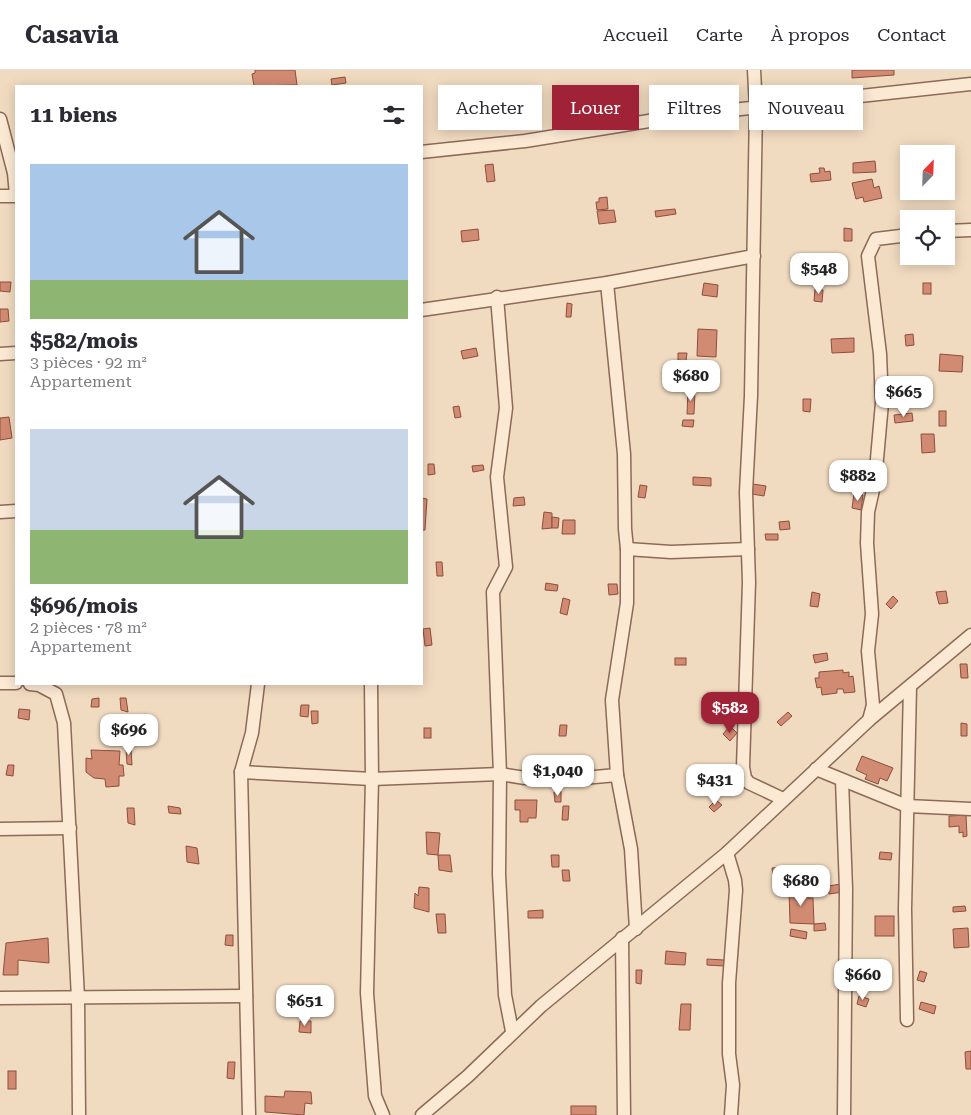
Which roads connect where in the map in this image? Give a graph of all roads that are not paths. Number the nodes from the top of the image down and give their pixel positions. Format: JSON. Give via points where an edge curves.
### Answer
{"nodes":[{"id":1,"x":754,"y":70,"type":"edge"},
{"id":2,"x":971,"y":84,"type":"edge"},
{"id":3,"x":755,"y":85,"type":"edge"},
{"id":4,"x":863,"y":96,"type":"edge"},
{"id":5,"x":749,"y":109,"type":"edge"},
{"id":6,"x":0,"y":119,"type":"edge"},
{"id":7,"x":756,"y":130,"type":"edge"},
{"id":8,"x":423,"y":152,"type":"edge"},
{"id":9,"x":15,"y":184,"type":"edge"},
{"id":10,"x":15,"y":195,"type":"edge"},
{"id":11,"x":0,"y":196,"type":"edge"},
{"id":12,"x":971,"y":230,"type":"edge"},
{"id":13,"x":955,"y":231,"type":"edge"},
{"id":14,"x":900,"y":235,"type":"edge"},
{"id":15,"x":754,"y":256,"type":"junction"},
{"id":16,"x":607,"y":283,"type":"junction"},
{"id":17,"x":497,"y":297,"type":"junction"},
{"id":18,"x":423,"y":310,"type":"edge"},
{"id":19,"x":15,"y":353,"type":"edge"},
{"id":20,"x":0,"y":354,"type":"edge"},
{"id":21,"x":15,"y":511,"type":"edge"},
{"id":22,"x":0,"y":512,"type":"edge"},
{"id":23,"x":627,"y":549,"type":"junction"},
{"id":24,"x":748,"y":549,"type":"junction"},
{"id":25,"x":971,"y":635,"type":"edge"},
{"id":26,"x":0,"y":682,"type":"edge"},
{"id":27,"x":15,"y":683,"type":"edge"},
{"id":28,"x":39,"y":685,"type":"edge"},
{"id":29,"x":258,"y":685,"type":"edge"},
{"id":30,"x":372,"y":685,"type":"edge"},
{"id":31,"x":910,"y":687,"type":"junction"},
{"id":32,"x":869,"y":720,"type":"junction"},
{"id":33,"x":816,"y":769,"type":"junction"},
{"id":34,"x":241,"y":772,"type":"junction"},
{"id":35,"x":500,"y":774,"type":"junction"},
{"id":36,"x":617,"y":775,"type":"junction"},
{"id":37,"x":372,"y":779,"type":"junction"},
{"id":38,"x":842,"y":780,"type":"junction"},
{"id":39,"x":783,"y":799,"type":"junction"},
{"id":40,"x":907,"y":806,"type":"junction"},
{"id":41,"x":971,"y":809,"type":"edge"},
{"id":42,"x":70,"y":828,"type":"junction"},
{"id":43,"x":0,"y":829,"type":"edge"},
{"id":44,"x":727,"y":853,"type":"junction"},
{"id":45,"x":636,"y":929,"type":"junction"},
{"id":46,"x":622,"y":938,"type":"junction"},
{"id":47,"x":246,"y":996,"type":"junction"},
{"id":48,"x":0,"y":998,"type":"edge"},
{"id":49,"x":78,"y":998,"type":"junction"},
{"id":50,"x":907,"y":1020,"type":"dead end"},
{"id":51,"x":512,"y":1031,"type":"junction"},
{"id":52,"x":79,"y":1115,"type":"edge"},
{"id":53,"x":248,"y":1115,"type":"edge"},
{"id":54,"x":383,"y":1115,"type":"edge"},
{"id":55,"x":422,"y":1115,"type":"edge"},
{"id":56,"x":624,"y":1115,"type":"edge"},
{"id":57,"x":731,"y":1115,"type":"edge"},
{"id":58,"x":844,"y":1115,"type":"edge"}],
"edges":[{"from":1,"to":3,"type":"street"},
{"from":2,"to":4,"type":"street"},
{"from":5,"to":8,"type":"street","via":[[686,115],[525,141]]},
{"from":6,"to":9,"type":"street"},
{"from":7,"to":15,"type":"street"},
{"from":10,"to":11,"type":"street"},
{"from":12,"to":13,"type":"street"},
{"from":14,"to":32,"type":"street","via":[[876,239],[868,256],[880,354],[882,403],[875,481],[868,512],[872,614],[868,651],[872,705]]},
{"from":15,"to":16,"type":"street"},
{"from":15,"to":24,"type":"street","via":[[746,492]]},
{"from":16,"to":17,"type":"street"},
{"from":16,"to":23,"type":"street","via":[[624,454]]},
{"from":17,"to":18,"type":"street"},
{"from":17,"to":35,"type":"street","via":[[506,408],[497,477],[506,567],[493,592]]},
{"from":19,"to":20,"type":"street"},
{"from":21,"to":22,"type":"street"},
{"from":23,"to":24,"type":"street","via":[[671,552]]},
{"from":23,"to":36,"type":"street","via":[[627,603],[612,700]]},
{"from":24,"to":39,"type":"street","via":[[743,768],[749,782]]},
{"from":25,"to":31,"type":"street"},
{"from":26,"to":27,"type":"street"},
{"from":28,"to":42,"type":"street","via":[[56,694],[64,724]]},
{"from":29,"to":34,"type":"street","via":[[252,734]]},
{"from":30,"to":37,"type":"street"},
{"from":31,"to":32,"type":"street"},
{"from":31,"to":40,"type":"street"},
{"from":32,"to":33,"type":"street"},
{"from":33,"to":38,"type":"street"},
{"from":33,"to":39,"type":"street"},
{"from":34,"to":37,"type":"street"},
{"from":34,"to":47,"type":"street"},
{"from":35,"to":36,"type":"street","via":[[572,779]]},
{"from":35,"to":37,"type":"street"},
{"from":35,"to":51,"type":"street","via":[[498,874],[505,995]]},
{"from":36,"to":45,"type":"street","via":[[631,849]]},
{"from":37,"to":54,"type":"street","via":[[367,993],[375,1096]]},
{"from":38,"to":40,"type":"street"},
{"from":38,"to":58,"type":"street","via":[[846,889]]},
{"from":39,"to":44,"type":"street"},
{"from":40,"to":41,"type":"street"},
{"from":40,"to":50,"type":"street"},
{"from":42,"to":43,"type":"street"},
{"from":42,"to":49,"type":"street"},
{"from":44,"to":45,"type":"street"},
{"from":44,"to":57,"type":"street","via":[[736,890],[729,983]]},
{"from":45,"to":46,"type":"street"},
{"from":46,"to":51,"type":"street"},
{"from":46,"to":56,"type":"street"},
{"from":47,"to":49,"type":"street"},
{"from":47,"to":53,"type":"street"},
{"from":48,"to":49,"type":"street"},
{"from":49,"to":52,"type":"street"},
{"from":51,"to":55,"type":"street","via":[[468,1076]]}]}
